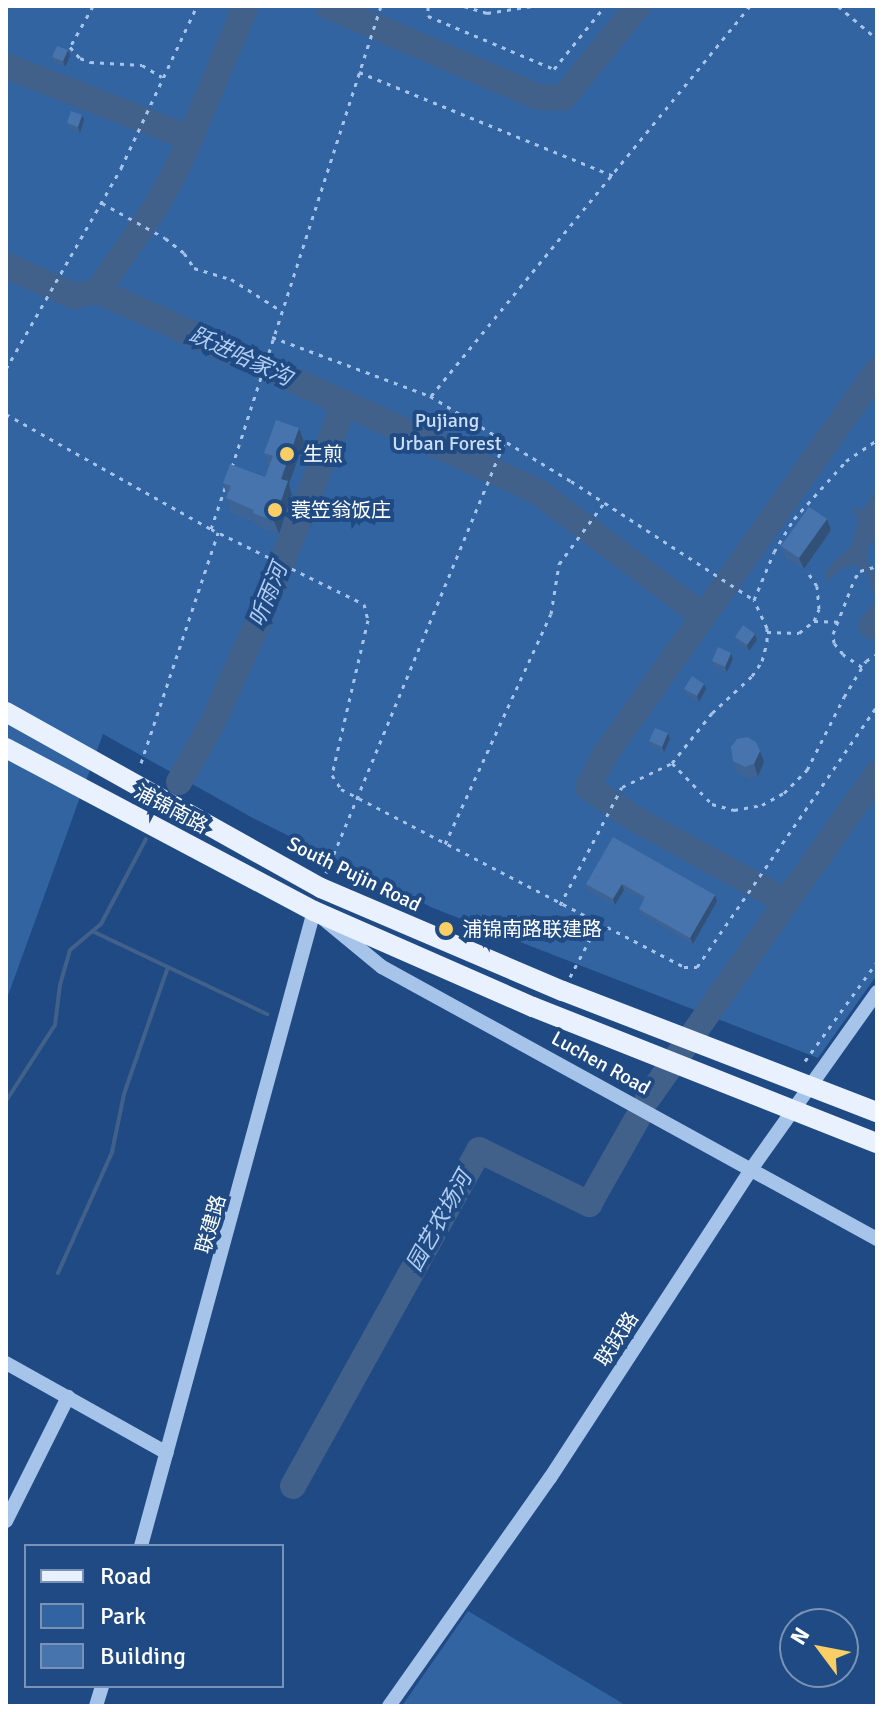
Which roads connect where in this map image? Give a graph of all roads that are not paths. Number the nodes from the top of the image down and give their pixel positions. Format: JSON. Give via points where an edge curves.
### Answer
{"nodes":[{"id":1,"x":6,"y":712,"type":"edge"},
{"id":2,"x":6,"y":748,"type":"edge"},
{"id":3,"x":314,"y":911,"type":"junction"},
{"id":4,"x":877,"y":992,"type":"edge"},
{"id":5,"x":811,"y":1086,"type":"junction"},
{"id":6,"x":794,"y":1110,"type":"junction"},
{"id":7,"x":877,"y":1112,"type":"edge"},
{"id":8,"x":877,"y":1143,"type":"edge"},
{"id":9,"x":752,"y":1168,"type":"junction"},
{"id":10,"x":877,"y":1239,"type":"edge"},
{"id":11,"x":6,"y":1363,"type":"edge"},
{"id":12,"x":68,"y":1397,"type":"junction"},
{"id":13,"x":167,"y":1453,"type":"junction"},
{"id":14,"x":6,"y":1521,"type":"edge"},
{"id":15,"x":142,"y":1544,"type":"edge"},
{"id":16,"x":389,"y":1706,"type":"edge"}],
"edges":[{"from":1,"to":5,"type":"main road","name":"South Pujin Road","via":[[321,888],[563,991]]},
{"from":2,"to":3,"type":"main road","name":"浦锦南路"},
{"from":3,"to":6,"type":"main road","via":[[533,1007]]},
{"from":3,"to":9,"type":"street","name":"Luchen Road","via":[[382,967]]},
{"from":3,"to":13,"type":"street","name":"联建路"},
{"from":4,"to":5,"type":"street","name":"联跃路"},
{"from":5,"to":6,"type":"street","name":"联跃路"},
{"from":5,"to":7,"type":"main road","name":"South Pujin Road"},
{"from":6,"to":8,"type":"main road"},
{"from":6,"to":9,"type":"street","name":"联跃路"},
{"from":9,"to":10,"type":"street","name":"Luchen Road"},
{"from":9,"to":16,"type":"street","name":"联跃路","via":[[550,1478]]},
{"from":11,"to":12,"type":"street"},
{"from":12,"to":13,"type":"street"},
{"from":12,"to":14,"type":"street"},
{"from":13,"to":15,"type":"street","name":"联建路"}]}
